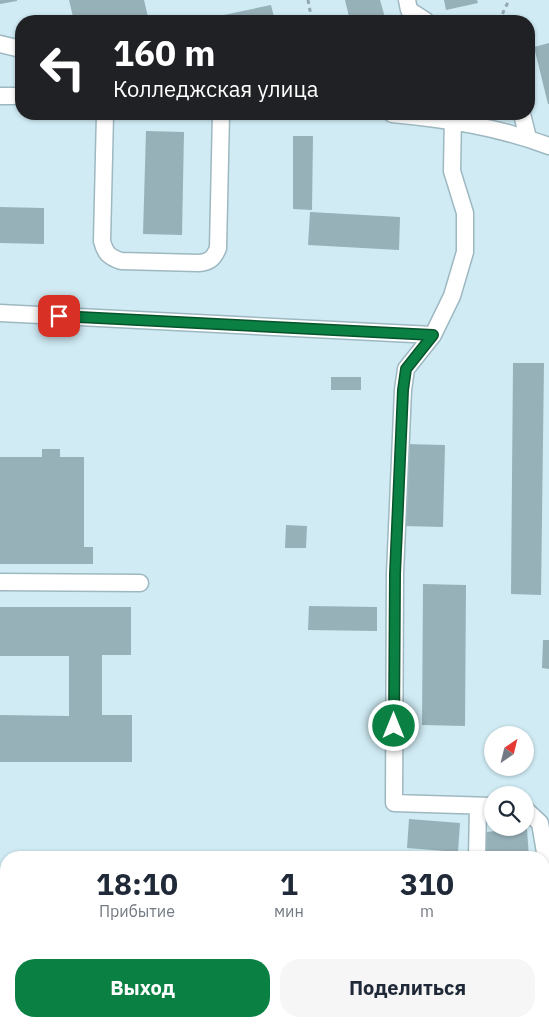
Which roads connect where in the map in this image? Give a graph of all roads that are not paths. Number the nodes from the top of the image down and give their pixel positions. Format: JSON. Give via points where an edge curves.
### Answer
{"nodes":[{"id":1,"x":407,"y":0,"type":"edge"},
{"id":2,"x":417,"y":15,"type":"edge"},
{"id":3,"x":0,"y":44,"type":"edge"},
{"id":4,"x":15,"y":48,"type":"edge"},
{"id":5,"x":0,"y":96,"type":"edge"},
{"id":6,"x":15,"y":96,"type":"edge"},
{"id":7,"x":105,"y":120,"type":"edge"},
{"id":8,"x":221,"y":120,"type":"edge"},
{"id":9,"x":452,"y":120,"type":"edge"},
{"id":10,"x":463,"y":120,"type":"edge"},
{"id":11,"x":524,"y":120,"type":"edge"},
{"id":12,"x":528,"y":138,"type":"junction"},
{"id":13,"x":549,"y":146,"type":"edge"},
{"id":14,"x":0,"y":313,"type":"edge"},
{"id":15,"x":433,"y":335,"type":"junction"},
{"id":16,"x":0,"y":582,"type":"edge"},
{"id":17,"x":140,"y":583,"type":"dead end"},
{"id":18,"x":484,"y":806,"type":"edge"},
{"id":19,"x":484,"y":812,"type":"edge"},
{"id":20,"x":534,"y":817,"type":"edge"},
{"id":21,"x":478,"y":851,"type":"edge"},
{"id":22,"x":545,"y":851,"type":"edge"}],
"edges":[{"from":1,"to":2,"type":"street","via":[[409,10]]},
{"from":3,"to":4,"type":"street"},
{"from":5,"to":6,"type":"street"},
{"from":7,"to":8,"type":"street","via":[[104,251],[121,261],[199,263],[208,262],[218,248]]},
{"from":9,"to":15,"type":"street","via":[[452,171],[464,213],[465,252],[452,296]]},
{"from":10,"to":12,"type":"street"},
{"from":11,"to":12,"type":"street"},
{"from":12,"to":13,"type":"street"},
{"from":14,"to":15,"type":"street"},
{"from":15,"to":18,"type":"street","via":[[406,369],[403,390],[395,574],[394,803]]},
{"from":16,"to":17,"type":"street"},
{"from":19,"to":21,"type":"street"},
{"from":20,"to":22,"type":"street","via":[[540,823]]}]}
